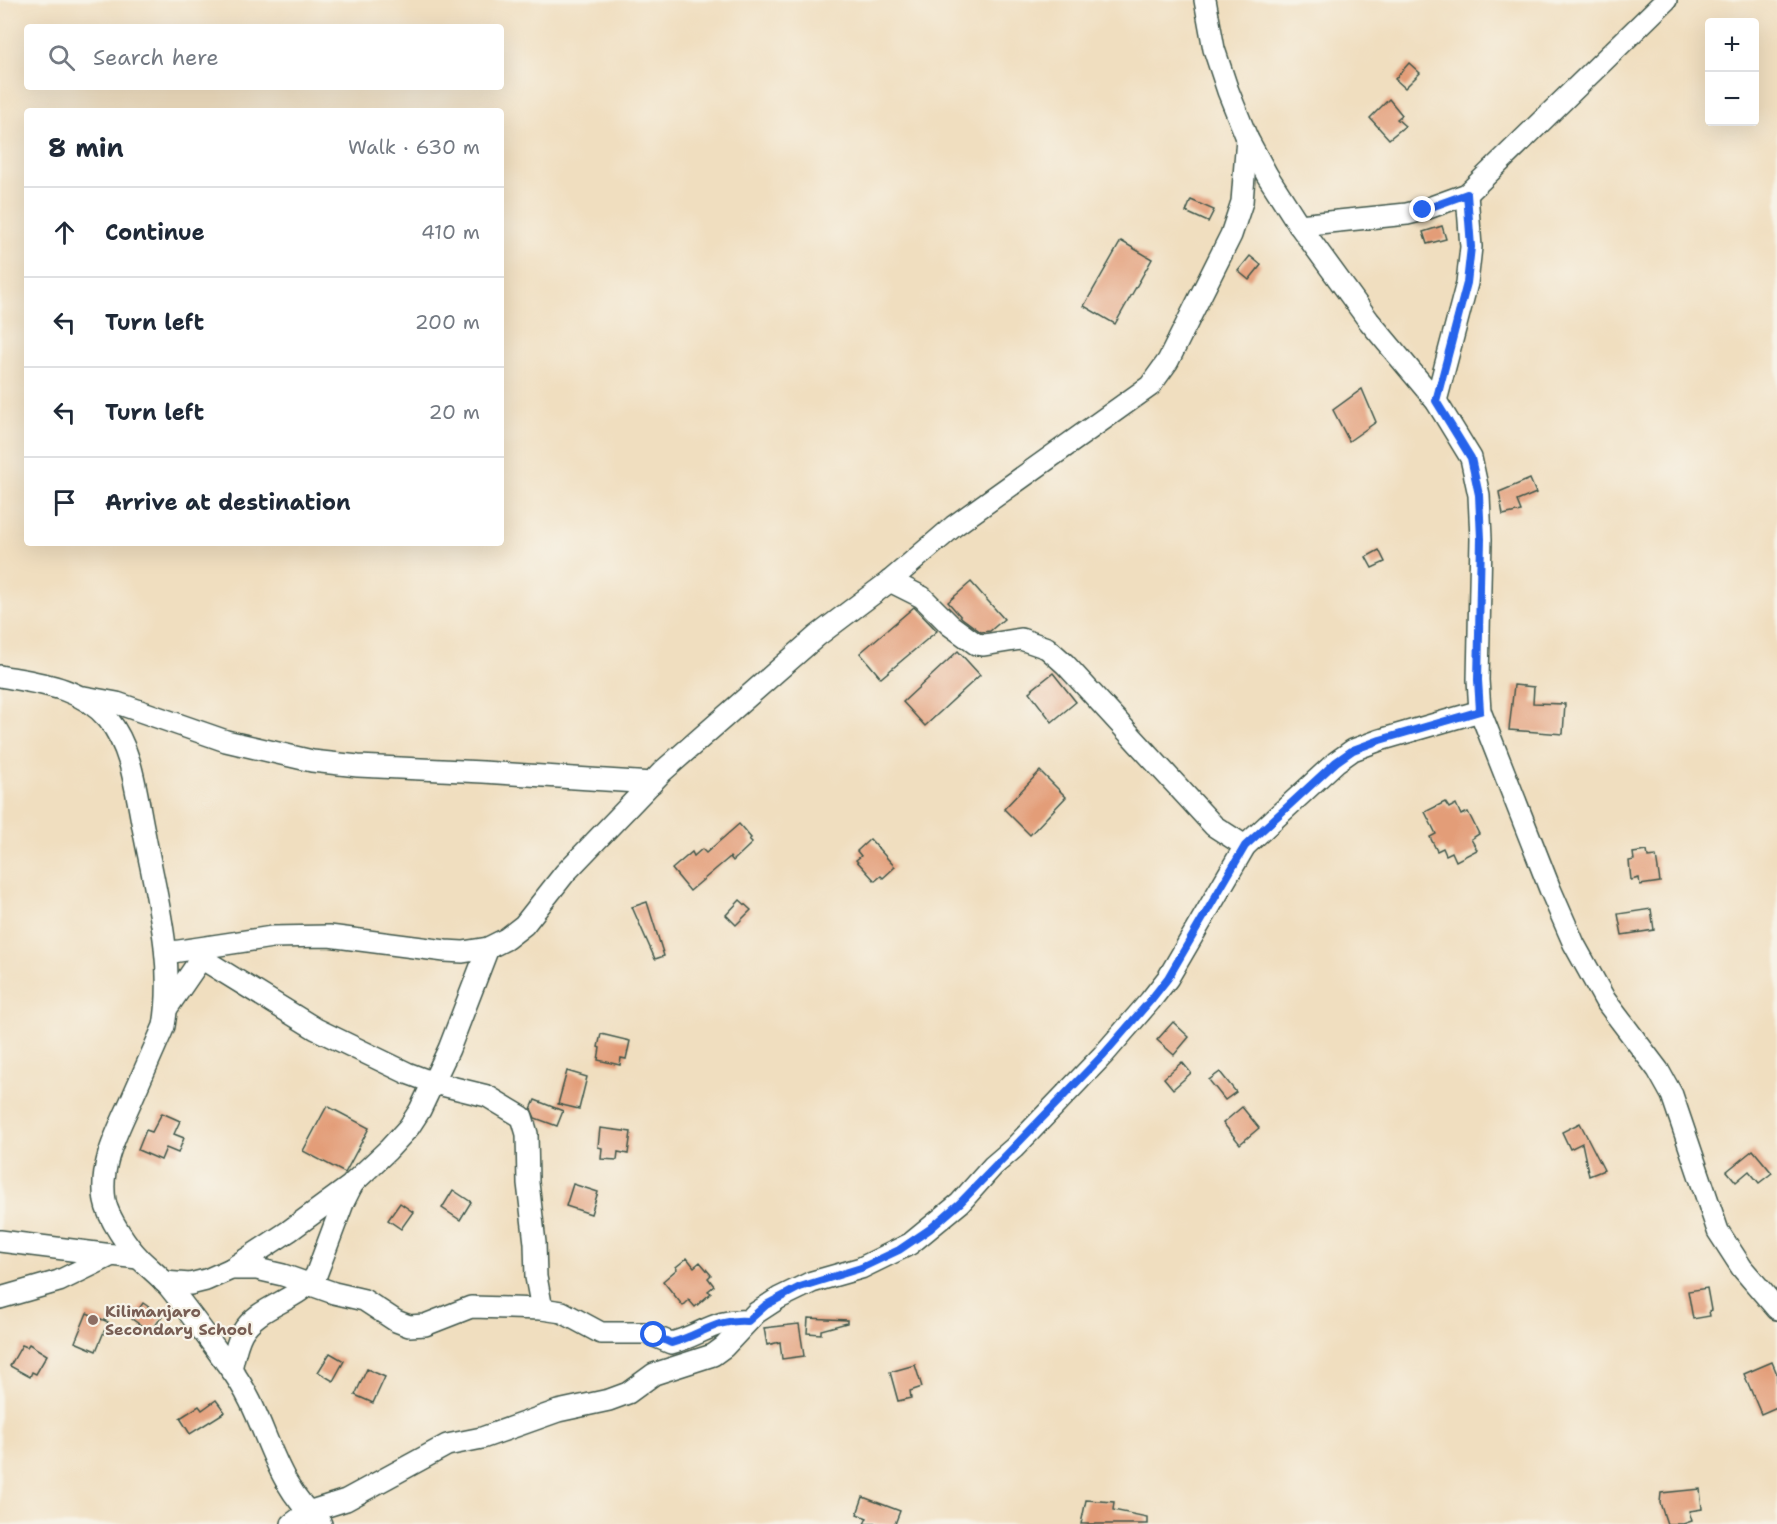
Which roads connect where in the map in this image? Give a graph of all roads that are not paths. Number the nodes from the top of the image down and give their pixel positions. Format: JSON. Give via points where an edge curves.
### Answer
{"nodes":[{"id":1,"x":1205,"y":0,"type":"edge"},
{"id":2,"x":1666,"y":0,"type":"edge"},
{"id":3,"x":1247,"y":138,"type":"junction"},
{"id":4,"x":1467,"y":194,"type":"junction"},
{"id":5,"x":1299,"y":225,"type":"junction"},
{"id":6,"x":1436,"y":401,"type":"junction"},
{"id":7,"x":890,"y":581,"type":"junction"},
{"id":8,"x":0,"y":676,"type":"edge"},
{"id":9,"x":81,"y":696,"type":"junction"},
{"id":10,"x":1480,"y":711,"type":"junction"},
{"id":11,"x":652,"y":783,"type":"junction"},
{"id":12,"x":1245,"y":846,"type":"junction"},
{"id":13,"x":489,"y":948,"type":"junction"},
{"id":14,"x":206,"y":951,"type":"junction"},
{"id":15,"x":166,"y":953,"type":"junction"},
{"id":16,"x":167,"y":1008,"type":"junction"},
{"id":17,"x":434,"y":1083,"type":"junction"},
{"id":18,"x":353,"y":1184,"type":"junction"},
{"id":19,"x":0,"y":1241,"type":"edge"},
{"id":20,"x":112,"y":1255,"type":"junction"},
{"id":21,"x":138,"y":1258,"type":"junction"},
{"id":22,"x":231,"y":1269,"type":"junction"},
{"id":23,"x":164,"y":1282,"type":"junction"},
{"id":24,"x":310,"y":1283,"type":"junction"},
{"id":25,"x":0,"y":1298,"type":"edge"},
{"id":26,"x":542,"y":1309,"type":"junction"},
{"id":27,"x":1777,"y":1309,"type":"edge"},
{"id":28,"x":748,"y":1321,"type":"junction"},
{"id":29,"x":231,"y":1369,"type":"junction"},
{"id":30,"x":307,"y":1520,"type":"edge"}],
"edges":[{"from":1,"to":3,"type":"street","via":[[1214,49]]},
{"from":2,"to":4,"type":"street"},
{"from":3,"to":5,"type":"street"},
{"from":3,"to":7,"type":"street","via":[[1242,202],[1234,226],[1160,374],[1150,386],[954,525]]},
{"from":4,"to":5,"type":"street","via":[[1407,214]]},
{"from":4,"to":6,"type":"street","via":[[1471,247],[1467,283]]},
{"from":5,"to":6,"type":"street","via":[[1369,321]]},
{"from":6,"to":10,"type":"street","via":[[1471,458],[1479,495]]},
{"from":7,"to":11,"type":"street","via":[[816,636]]},
{"from":7,"to":12,"type":"street","via":[[922,597],[976,644],[1022,639],[1047,648],[1214,826]]},
{"from":8,"to":9,"type":"street","via":[[49,685]]},
{"from":9,"to":11,"type":"street","via":[[117,703],[220,739],[312,761]]},
{"from":9,"to":15,"type":"street","via":[[108,719],[127,755]]},
{"from":10,"to":12,"type":"street","via":[[1353,750]]},
{"from":10,"to":27,"type":"street","via":[[1574,944],[1605,1000],[1672,1095],[1718,1231],[1742,1268]]},
{"from":11,"to":13,"type":"street","via":[[565,873],[524,925]]},
{"from":12,"to":28,"type":"street","via":[[1168,978],[1150,1001],[960,1203],[899,1250],[861,1268],[800,1287],[766,1305]]},
{"from":13,"to":14,"type":"street","via":[[445,951],[312,936],[272,937]]},
{"from":13,"to":17,"type":"street"},
{"from":14,"to":15,"type":"street"},
{"from":14,"to":16,"type":"street"},
{"from":14,"to":17,"type":"street","via":[[316,1029]]},
{"from":15,"to":16,"type":"street"},
{"from":16,"to":21,"type":"street","via":[[164,1026],[109,1151],[104,1174],[110,1216]]},
{"from":17,"to":18,"type":"street","via":[[409,1127]]},
{"from":17,"to":26,"type":"street","via":[[488,1096],[522,1117],[527,1134],[536,1277]]},
{"from":18,"to":22,"type":"street"},
{"from":18,"to":24,"type":"street"},
{"from":19,"to":20,"type":"street"},
{"from":20,"to":21,"type":"street"},
{"from":20,"to":25,"type":"street","via":[[59,1281]]},
{"from":21,"to":23,"type":"street"},
{"from":22,"to":23,"type":"street","via":[[190,1284]]},
{"from":22,"to":24,"type":"street","via":[[268,1271]]},
{"from":23,"to":29,"type":"street"},
{"from":24,"to":26,"type":"street","via":[[364,1300],[409,1326],[425,1325],[471,1307]]},
{"from":24,"to":29,"type":"street","via":[[252,1321],[243,1333]]},
{"from":26,"to":28,"type":"street","via":[[562,1312],[601,1333],[646,1333],[671,1343],[717,1323]]},
{"from":28,"to":30,"type":"street","via":[[712,1355],[654,1374],[628,1393],[447,1445]]},
{"from":29,"to":30,"type":"street"}]}
